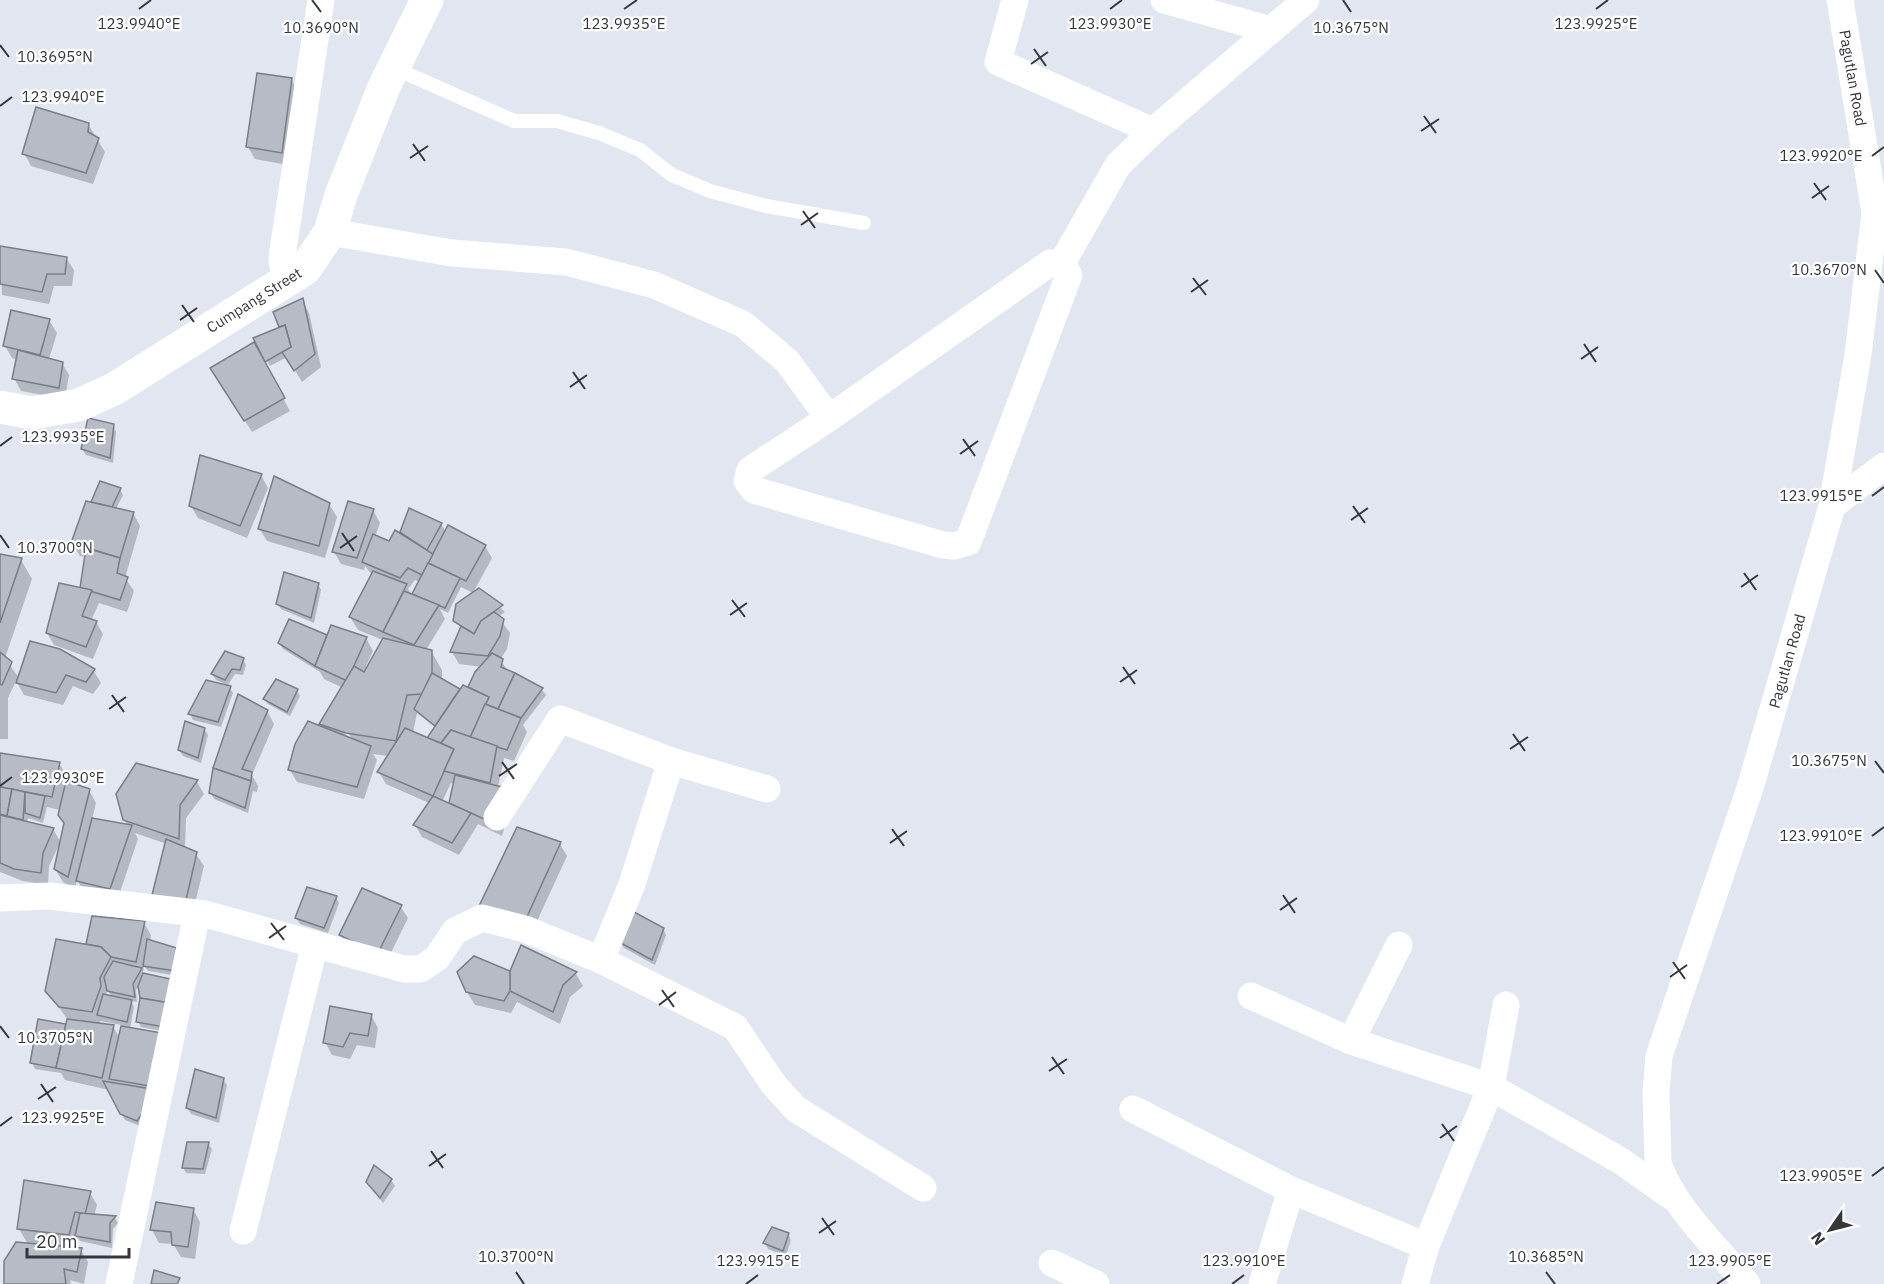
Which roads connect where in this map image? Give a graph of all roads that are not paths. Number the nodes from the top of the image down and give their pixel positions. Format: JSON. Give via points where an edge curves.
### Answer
{"nodes":[{"id":1,"x":321,"y":0,"type":"edge"},
{"id":2,"x":427,"y":0,"type":"edge"},
{"id":3,"x":1015,"y":0,"type":"edge"},
{"id":4,"x":1164,"y":0,"type":"edge"},
{"id":5,"x":1306,"y":0,"type":"edge"},
{"id":6,"x":1840,"y":0,"type":"edge"},
{"id":7,"x":1271,"y":30,"type":"junction"},
{"id":8,"x":394,"y":68,"type":"junction"},
{"id":9,"x":1153,"y":131,"type":"junction"},
{"id":10,"x":864,"y":223,"type":"dead end"},
{"id":11,"x":330,"y":232,"type":"junction"},
{"id":12,"x":1062,"y":263,"type":"junction"},
{"id":13,"x":287,"y":280,"type":"junction"},
{"id":14,"x":0,"y":407,"type":"edge"},
{"id":15,"x":829,"y":418,"type":"junction"},
{"id":16,"x":1884,"y":466,"type":"edge"},
{"id":17,"x":1832,"y":506,"type":"junction"},
{"id":18,"x":671,"y":761,"type":"junction"},
{"id":19,"x":767,"y":789,"type":"dead end"},
{"id":20,"x":497,"y":818,"type":"dead end"},
{"id":21,"x":0,"y":898,"type":"edge"},
{"id":22,"x":197,"y":914,"type":"junction"},
{"id":23,"x":315,"y":944,"type":"junction"},
{"id":24,"x":1399,"y":945,"type":"dead end"},
{"id":25,"x":601,"y":960,"type":"junction"},
{"id":26,"x":1251,"y":996,"type":"dead end"},
{"id":27,"x":1506,"y":1005,"type":"dead end"},
{"id":28,"x":1351,"y":1041,"type":"junction"},
{"id":29,"x":1491,"y":1087,"type":"junction"},
{"id":30,"x":1133,"y":1109,"type":"dead end"},
{"id":31,"x":923,"y":1188,"type":"dead end"},
{"id":32,"x":1291,"y":1190,"type":"junction"},
{"id":33,"x":1678,"y":1201,"type":"junction"},
{"id":34,"x":243,"y":1232,"type":"dead end"},
{"id":35,"x":1426,"y":1246,"type":"junction"},
{"id":36,"x":1052,"y":1263,"type":"dead end"},
{"id":37,"x":119,"y":1284,"type":"edge"},
{"id":38,"x":1096,"y":1284,"type":"edge"},
{"id":39,"x":1262,"y":1284,"type":"edge"},
{"id":40,"x":1415,"y":1284,"type":"edge"},
{"id":41,"x":1747,"y":1284,"type":"edge"}],
"edges":[{"from":1,"to":13,"type":"street","via":[[283,250]]},
{"from":2,"to":8,"type":"street","name":"Cumpang Street"},
{"from":3,"to":9,"type":"street","via":[[998,62]]},
{"from":4,"to":7,"type":"street"},
{"from":5,"to":7,"type":"street"},
{"from":6,"to":17,"type":"street","name":"Pagutlan Road","via":[[1875,213],[1858,355]]},
{"from":7,"to":9,"type":"street"},
{"from":8,"to":10,"type":"lane","via":[[514,121],[556,121],[599,133],[640,150],[672,175],[710,191],[766,206]]},
{"from":8,"to":11,"type":"street","name":"Cumpang Street","via":[[341,195]]},
{"from":9,"to":12,"type":"street","via":[[1118,165]]},
{"from":11,"to":13,"type":"street","name":"Cumpang Street","via":[[305,269]]},
{"from":11,"to":15,"type":"street","via":[[452,253],[566,262],[654,285],[743,324],[787,361]]},
{"from":12,"to":15,"type":"street","via":[[1050,263]]},
{"from":12,"to":15,"type":"street","via":[[1069,275],[968,542],[943,545],[754,490],[747,481],[750,470]]},
{"from":13,"to":14,"type":"street","name":"Cumpang Street","via":[[114,389],[79,405],[32,413]]},
{"from":16,"to":17,"type":"street"},
{"from":17,"to":33,"type":"street","name":"Pagutlan Road","via":[[1750,788],[1659,1056],[1658,1163]]},
{"from":18,"to":19,"type":"street"},
{"from":18,"to":20,"type":"street","via":[[560,719]]},
{"from":18,"to":25,"type":"street","via":[[632,884]]},
{"from":21,"to":22,"type":"street","via":[[49,896]]},
{"from":22,"to":23,"type":"street"},
{"from":22,"to":37,"type":"street"},
{"from":23,"to":25,"type":"street","via":[[404,969],[421,969],[437,958],[455,931],[482,918],[525,929]]},
{"from":23,"to":34,"type":"street"},
{"from":24,"to":28,"type":"street"},
{"from":25,"to":31,"type":"street","via":[[735,1027],[774,1085],[796,1109]]},
{"from":26,"to":28,"type":"street"},
{"from":27,"to":29,"type":"street"},
{"from":28,"to":29,"type":"street"},
{"from":29,"to":33,"type":"street","via":[[1621,1161]]},
{"from":29,"to":35,"type":"street"},
{"from":30,"to":32,"type":"street"},
{"from":32,"to":35,"type":"street"},
{"from":32,"to":39,"type":"street"},
{"from":33,"to":41,"type":"street","name":"Pagutlan Road"},
{"from":35,"to":40,"type":"street"},
{"from":36,"to":38,"type":"street"}]}
